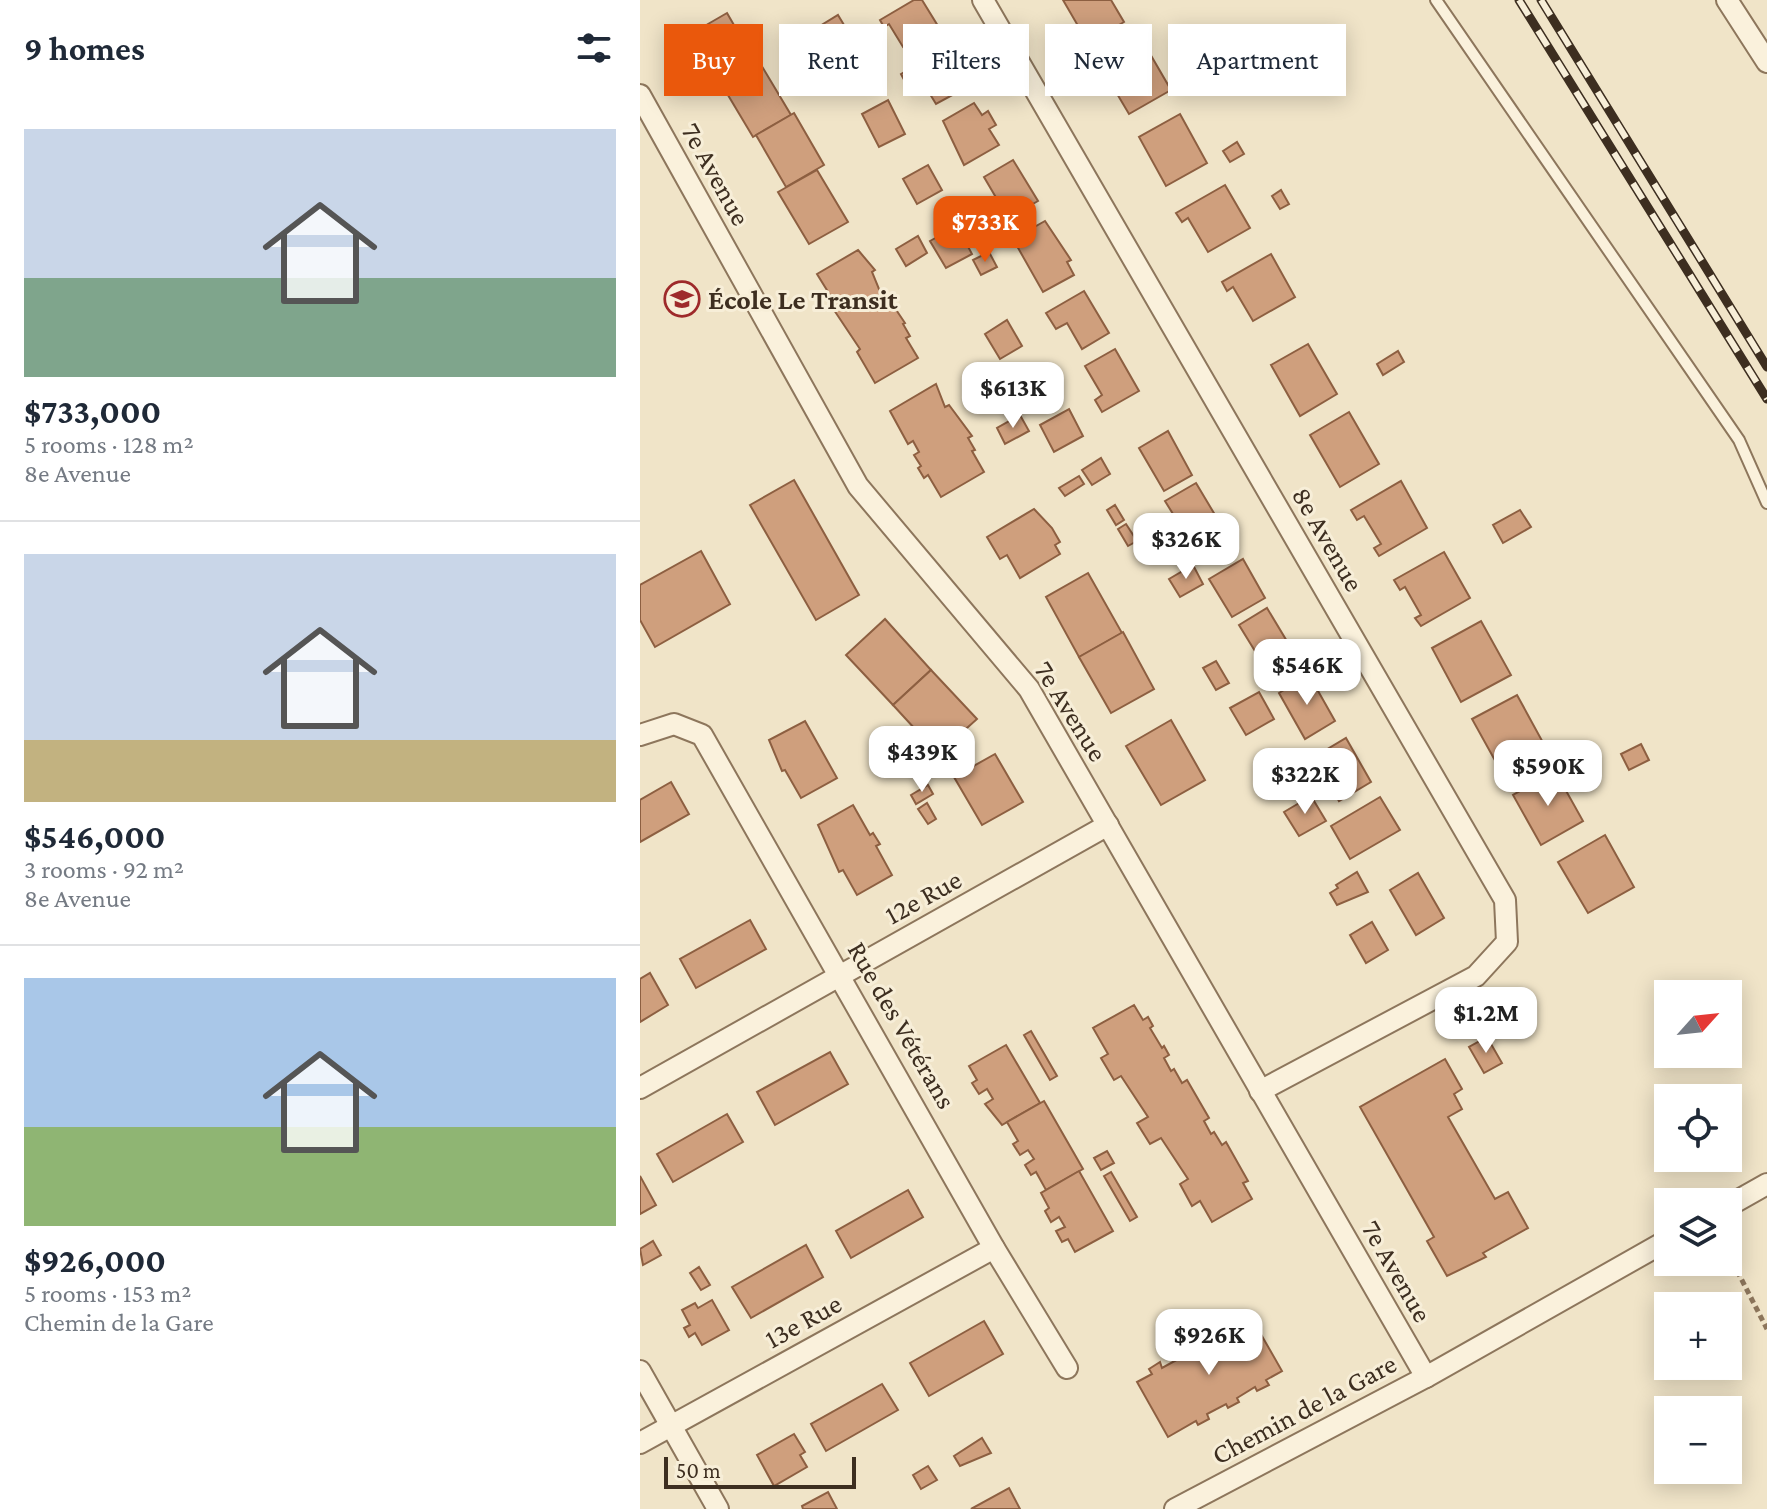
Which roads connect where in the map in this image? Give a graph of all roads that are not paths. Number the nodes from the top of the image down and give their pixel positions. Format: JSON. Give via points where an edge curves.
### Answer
{"nodes":[{"id":1,"x":983,"y":0,"type":"edge"},
{"id":2,"x":1436,"y":0,"type":"edge"},
{"id":3,"x":1727,"y":0,"type":"edge"},
{"id":4,"x":1767,"y":62,"type":"edge"},
{"id":5,"x":640,"y":95,"type":"edge"},
{"id":6,"x":1767,"y":503,"type":"edge"},
{"id":7,"x":640,"y":735,"type":"edge"},
{"id":8,"x":1108,"y":825,"type":"junction"},
{"id":9,"x":841,"y":974,"type":"junction"},
{"id":10,"x":640,"y":1088,"type":"edge"},
{"id":11,"x":1260,"y":1091,"type":"junction"},
{"id":12,"x":1767,"y":1184,"type":"edge"},
{"id":13,"x":1742,"y":1198,"type":"edge"},
{"id":14,"x":994,"y":1248,"type":"junction"},
{"id":15,"x":1654,"y":1248,"type":"edge"},
{"id":16,"x":1067,"y":1368,"type":"dead end"},
{"id":17,"x":640,"y":1371,"type":"edge"},
{"id":18,"x":1426,"y":1377,"type":"junction"},
{"id":19,"x":671,"y":1425,"type":"junction"},
{"id":20,"x":640,"y":1443,"type":"edge"},
{"id":21,"x":718,"y":1509,"type":"edge"},
{"id":22,"x":1175,"y":1509,"type":"edge"}],
"edges":[{"from":1,"to":11,"type":"street","name":"8e Avenue","via":[[1505,900],[1507,942],[1476,976]]},
{"from":2,"to":6,"type":"lane","via":[[1739,440]]},
{"from":3,"to":4,"type":"street"},
{"from":5,"to":8,"type":"street","name":"7e Avenue","via":[[858,486],[1029,689]]},
{"from":7,"to":9,"type":"street","name":"Rue des Vétérans","via":[[674,724],[702,735]]},
{"from":8,"to":9,"type":"street","name":"12e Rue"},
{"from":8,"to":11,"type":"street","name":"7e Avenue"},
{"from":9,"to":10,"type":"street","name":"12e Rue"},
{"from":9,"to":14,"type":"street","name":"Rue des Vétérans"},
{"from":11,"to":18,"type":"street","name":"7e Avenue"},
{"from":12,"to":13,"type":"street"},
{"from":14,"to":16,"type":"street","name":"Rue des Vétérans"},
{"from":14,"to":19,"type":"street","name":"13e Rue"},
{"from":15,"to":18,"type":"street","name":"Chemin de la Gare"},
{"from":17,"to":19,"type":"street"},
{"from":18,"to":22,"type":"street","name":"Chemin de la Gare"},
{"from":19,"to":20,"type":"street","name":"13e Rue"},
{"from":19,"to":21,"type":"street"}]}
